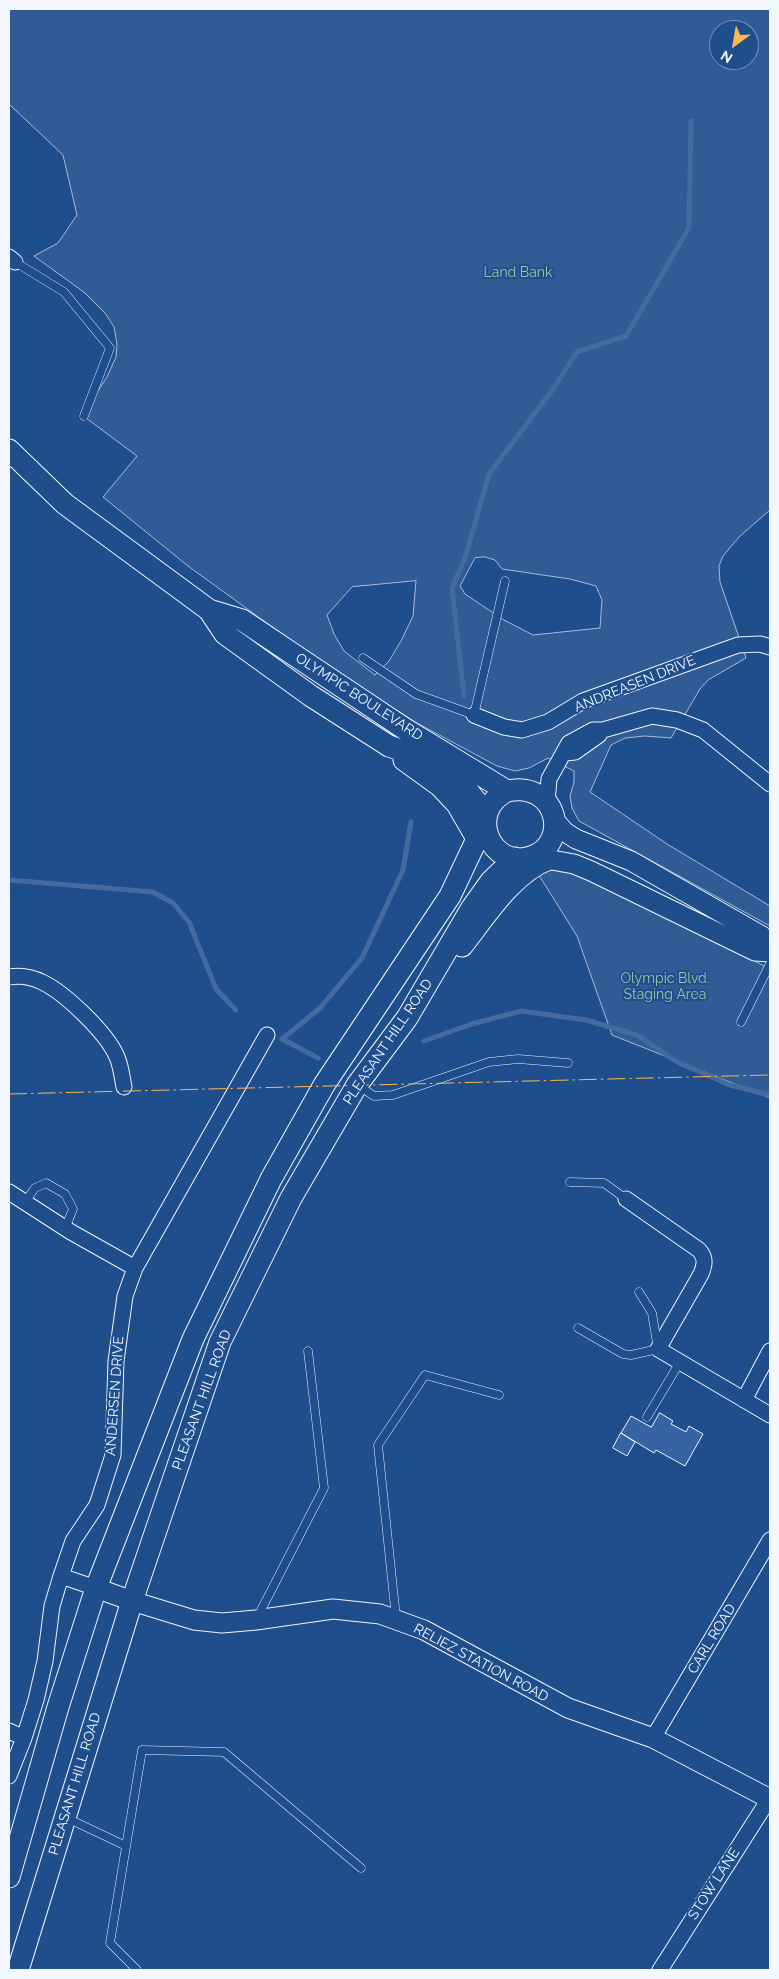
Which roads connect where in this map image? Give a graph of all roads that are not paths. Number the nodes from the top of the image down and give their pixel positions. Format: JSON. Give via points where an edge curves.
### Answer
{"nodes":[{"id":1,"x":12,"y":259,"type":"edge"},
{"id":2,"x":84,"y":416,"type":"dead end"},
{"id":3,"x":9,"y":450,"type":"edge"},
{"id":4,"x":505,"y":581,"type":"dead end"},
{"id":5,"x":209,"y":610,"type":"junction"},
{"id":6,"x":770,"y":647,"type":"edge"},
{"id":7,"x":363,"y":658,"type":"dead end"},
{"id":8,"x":474,"y":716,"type":"junction"},
{"id":9,"x":550,"y":779,"type":"junction"},
{"id":10,"x":770,"y":784,"type":"edge"},
{"id":11,"x":530,"y":790,"type":"junction"},
{"id":12,"x":507,"y":791,"type":"junction"},
{"id":13,"x":551,"y":812,"type":"junction"},
{"id":14,"x":483,"y":824,"type":"junction"},
{"id":15,"x":532,"y":858,"type":"junction"},
{"id":16,"x":770,"y":945,"type":"edge"},
{"id":17,"x":770,"y":952,"type":"edge"},
{"id":18,"x":770,"y":964,"type":"edge"},
{"id":19,"x":9,"y":977,"type":"edge"},
{"id":20,"x":407,"y":1018,"type":"junction"},
{"id":21,"x":741,"y":1022,"type":"dead end"},
{"id":22,"x":267,"y":1035,"type":"dead end"},
{"id":23,"x":568,"y":1063,"type":"dead end"},
{"id":24,"x":357,"y":1085,"type":"junction"},
{"id":25,"x":124,"y":1087,"type":"dead end"},
{"id":26,"x":570,"y":1182,"type":"dead end"},
{"id":27,"x":9,"y":1192,"type":"edge"},
{"id":28,"x":626,"y":1198,"type":"joint"},
{"id":29,"x":24,"y":1202,"type":"junction"},
{"id":30,"x":65,"y":1229,"type":"junction"},
{"id":31,"x":135,"y":1268,"type":"junction"},
{"id":32,"x":639,"y":1292,"type":"dead end"},
{"id":33,"x":578,"y":1328,"type":"dead end"},
{"id":34,"x":658,"y":1349,"type":"junction"},
{"id":35,"x":308,"y":1351,"type":"dead end"},
{"id":36,"x":770,"y":1351,"type":"edge"},
{"id":37,"x":680,"y":1362,"type":"junction"},
{"id":38,"x":499,"y":1395,"type":"dead end"},
{"id":39,"x":744,"y":1400,"type":"junction"},
{"id":40,"x":770,"y":1415,"type":"edge"},
{"id":41,"x":647,"y":1417,"type":"dead end"},
{"id":42,"x":770,"y":1540,"type":"edge"},
{"id":43,"x":61,"y":1576,"type":"junction"},
{"id":44,"x":96,"y":1588,"type":"junction"},
{"id":45,"x":132,"y":1601,"type":"junction"},
{"id":46,"x":256,"y":1620,"type":"junction"},
{"id":47,"x":396,"y":1620,"type":"junction"},
{"id":48,"x":9,"y":1731,"type":"edge"},
{"id":49,"x":24,"y":1738,"type":"junction"},
{"id":50,"x":653,"y":1738,"type":"junction"},
{"id":51,"x":9,"y":1776,"type":"edge"},
{"id":52,"x":770,"y":1799,"type":"edge"},
{"id":53,"x":65,"y":1817,"type":"junction"},
{"id":54,"x":126,"y":1846,"type":"junction"},
{"id":55,"x":361,"y":1868,"type":"dead end"},
{"id":56,"x":9,"y":1877,"type":"edge"},
{"id":57,"x":18,"y":1970,"type":"edge"},
{"id":58,"x":137,"y":1970,"type":"edge"},
{"id":59,"x":660,"y":1970,"type":"edge"}],
"edges":[{"from":1,"to":2,"type":"lane","via":[[64,292],[110,348]]},
{"from":3,"to":5,"type":"main road","name":"OLYMPIC BOULEVARD","via":[[65,504]]},
{"from":4,"to":8,"type":"lane"},
{"from":5,"to":12,"type":"main road","name":"OLYMPIC BOULEVARD","via":[[242,620],[405,729]]},
{"from":5,"to":14,"type":"main road","name":"OLYMPIC BOULEVARD","via":[[225,634],[311,696],[389,746]]},
{"from":6,"to":8,"type":"street","name":"ANDREASEN DRIVE","via":[[738,645],[584,701],[548,722],[522,730]]},
{"from":7,"to":8,"type":"lane","via":[[416,694]]},
{"from":9,"to":10,"type":"street","via":[[569,742],[593,730],[652,716],[677,720],[704,730]]},
{"from":9,"to":11,"type":"street"},
{"from":9,"to":13,"type":"street"},
{"from":11,"to":12,"type":"main road"},
{"from":11,"to":13,"type":"main road","via":[[540,795]]},
{"from":12,"to":14,"type":"main road","via":[[494,800]]},
{"from":13,"to":15,"type":"main road","via":[[552,836]]},
{"from":13,"to":16,"type":"street","via":[[564,832],[631,861],[762,936]]},
{"from":14,"to":15,"type":"main road","via":[[493,846],[503,854]]},
{"from":14,"to":44,"type":"main road","name":"PLEASANT HILL ROAD","via":[[450,896],[324,1085],[271,1179],[193,1340]]},
{"from":15,"to":17,"type":"street","via":[[574,864],[755,951]]},
{"from":15,"to":20,"type":"main road","via":[[530,869],[497,901]]},
{"from":15,"to":20,"type":"main road","name":"PLEASANT HILL ROAD","via":[[492,881],[471,909]]},
{"from":18,"to":21,"type":"lane"},
{"from":19,"to":25,"type":"street","via":[[21,975],[42,982],[77,1006],[104,1035],[117,1057]]},
{"from":20,"to":24,"type":"main road","name":"PLEASANT HILL ROAD"},
{"from":22,"to":31,"type":"street","name":"ANDERSEN DRIVE"},
{"from":23,"to":24,"type":"lane","via":[[518,1059],[489,1062],[392,1095],[374,1096]]},
{"from":24,"to":45,"type":"main road","name":"PLEASANT HILL ROAD","via":[[291,1198],[220,1342]]},
{"from":26,"to":28,"type":"lane","via":[[604,1183]]},
{"from":27,"to":29,"type":"street"},
{"from":28,"to":34,"type":"street","via":[[704,1256],[701,1274]]},
{"from":29,"to":30,"type":"street"},
{"from":29,"to":30,"type":"lane","via":[[35,1188],[46,1183],[65,1194],[73,1210]]},
{"from":30,"to":31,"type":"street"},
{"from":31,"to":43,"type":"street","name":"ANDERSEN DRIVE","via":[[125,1296],[116,1361],[113,1455],[97,1505],[73,1541]]},
{"from":32,"to":34,"type":"lane","via":[[652,1313]]},
{"from":33,"to":34,"type":"lane","via":[[623,1354]]},
{"from":34,"to":37,"type":"street"},
{"from":35,"to":46,"type":"lane","via":[[324,1488]]},
{"from":36,"to":39,"type":"street"},
{"from":37,"to":39,"type":"street"},
{"from":37,"to":41,"type":"lane"},
{"from":38,"to":47,"type":"lane","via":[[425,1375],[378,1445]]},
{"from":39,"to":40,"type":"street"},
{"from":42,"to":50,"type":"street","name":"CARL ROAD"},
{"from":43,"to":44,"type":"street","name":"RELIEZ STATION ROAD"},
{"from":43,"to":49,"type":"street","name":"ANDERSEN DRIVE","via":[[52,1606],[45,1661]]},
{"from":44,"to":45,"type":"street","name":"RELIEZ STATION ROAD"},
{"from":44,"to":56,"type":"main road","name":"PLEASANT HILL ROAD"},
{"from":45,"to":46,"type":"street","name":"RELIEZ STATION ROAD","via":[[194,1620],[222,1623]]},
{"from":45,"to":53,"type":"main road","name":"PLEASANT HILL ROAD"},
{"from":46,"to":47,"type":"street","name":"RELIEZ STATION ROAD","via":[[333,1609],[380,1614]]},
{"from":47,"to":50,"type":"street","name":"RELIEZ STATION ROAD","via":[[424,1630],[568,1708]]},
{"from":48,"to":49,"type":"street"},
{"from":49,"to":51,"type":"street","name":"ANDERSEN DRIVE"},
{"from":50,"to":52,"type":"street","name":"RELIEZ STATION ROAD"},
{"from":52,"to":59,"type":"street","name":"STOW LANE"},
{"from":53,"to":54,"type":"lane"},
{"from":53,"to":57,"type":"main road","name":"PLEASANT HILL ROAD"},
{"from":54,"to":55,"type":"lane","via":[[142,1750],[224,1752]]},
{"from":54,"to":58,"type":"lane","via":[[110,1944]]}]}
